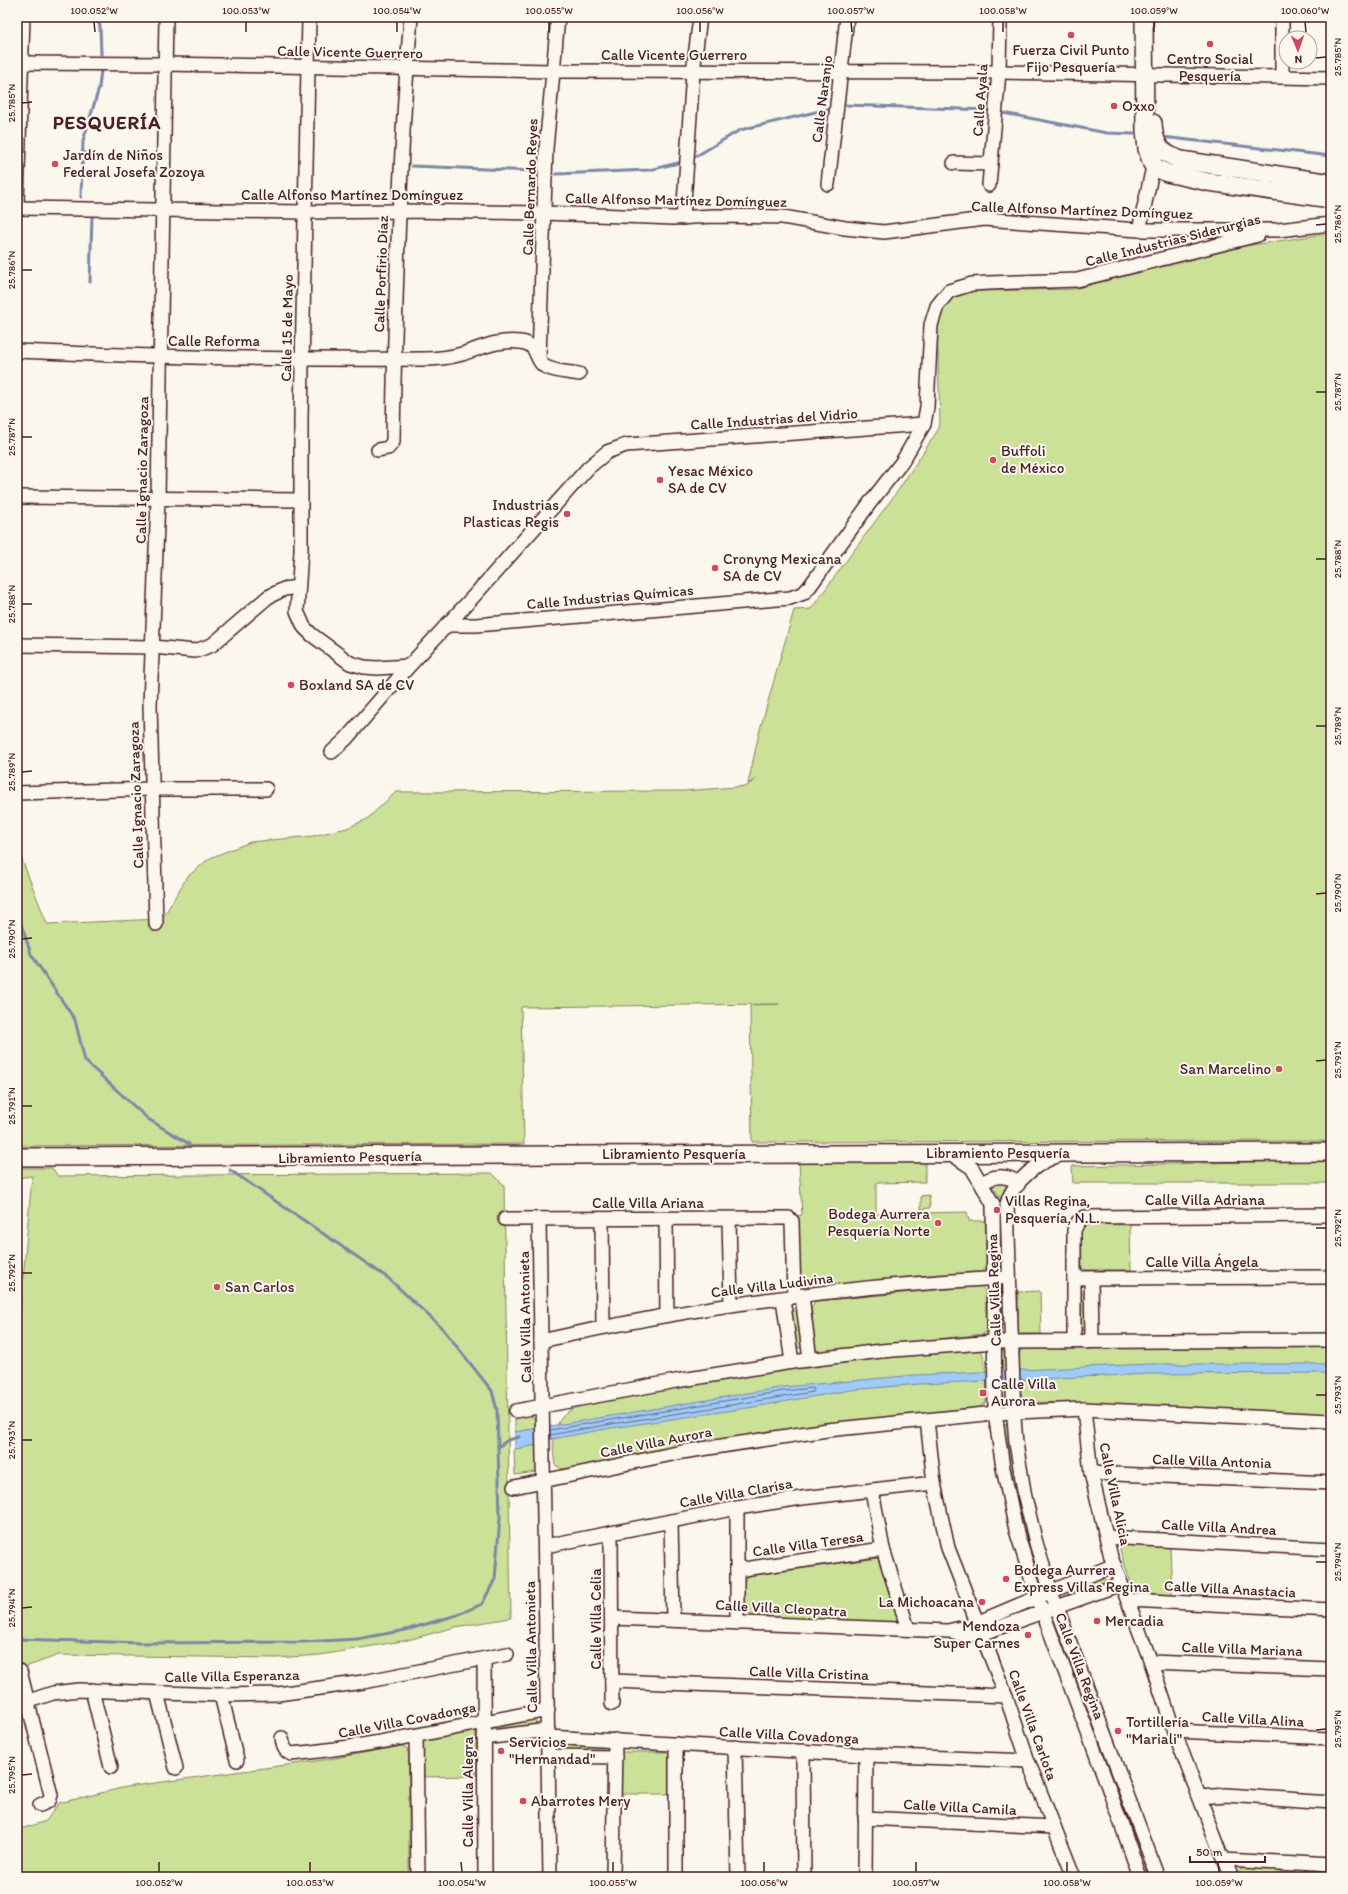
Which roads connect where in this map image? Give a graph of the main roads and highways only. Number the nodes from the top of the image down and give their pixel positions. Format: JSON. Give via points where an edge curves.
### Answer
{"nodes":[{"id":1,"x":1144,"y":17,"type":"edge"},
{"id":2,"x":1149,"y":17,"type":"edge"},
{"id":3,"x":1148,"y":75,"type":"junction"},
{"id":4,"x":1331,"y":183,"type":"edge"},
{"id":5,"x":1331,"y":199,"type":"edge"},
{"id":6,"x":1331,"y":1152,"type":"edge"},
{"id":7,"x":17,"y":1157,"type":"edge"}],
"edges":[{"from":1,"to":3,"type":"main road"},
{"from":2,"to":3,"type":"main road"},
{"from":3,"to":4,"type":"main road","via":[[1156,142],[1173,157],[1196,163]]},
{"from":3,"to":5,"type":"main road","via":[[1145,131],[1147,149],[1156,168],[1167,173],[1205,181]]},
{"from":6,"to":7,"type":"main road","name":"Libramiento Pesquería"}]}
